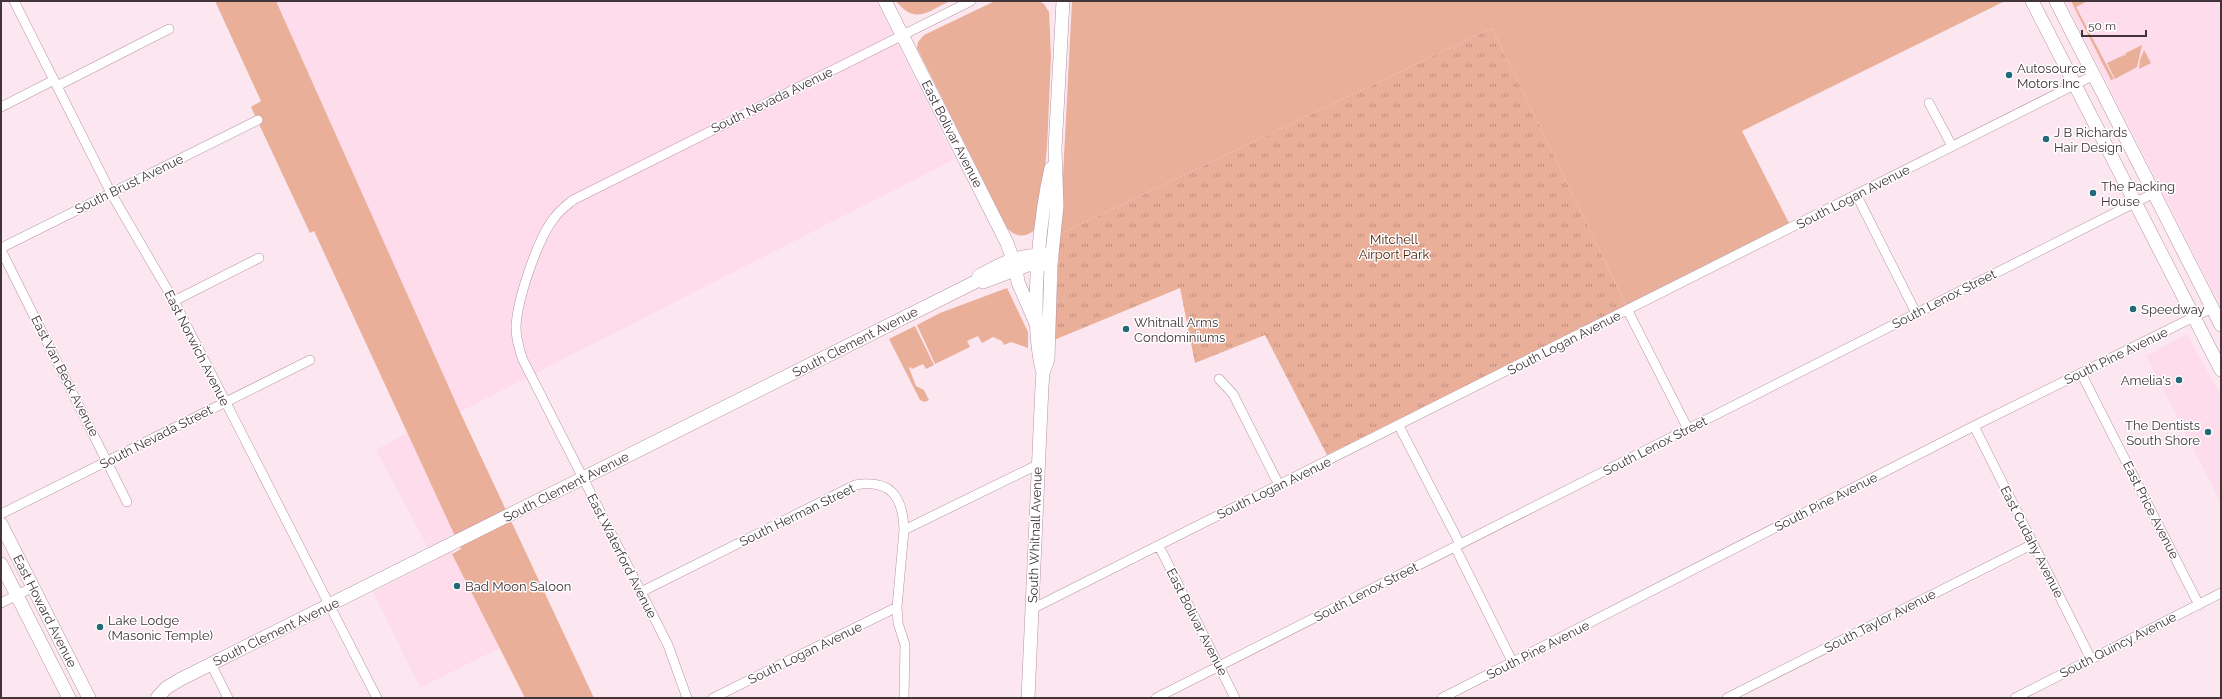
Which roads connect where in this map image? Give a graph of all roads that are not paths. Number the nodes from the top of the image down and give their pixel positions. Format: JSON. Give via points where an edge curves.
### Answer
{"nodes":[{"id":1,"x":14,"y":1,"type":"edge"},
{"id":2,"x":885,"y":1,"type":"edge"},
{"id":3,"x":971,"y":1,"type":"edge"},
{"id":4,"x":1063,"y":1,"type":"edge"},
{"id":5,"x":2032,"y":1,"type":"edge"},
{"id":6,"x":2056,"y":1,"type":"edge"},
{"id":7,"x":169,"y":29,"type":"dead end"},
{"id":8,"x":902,"y":35,"type":"junction"},
{"id":9,"x":2094,"y":75,"type":"junction"},
{"id":10,"x":56,"y":83,"type":"junction"},
{"id":11,"x":2074,"y":85,"type":"junction"},
{"id":12,"x":1929,"y":103,"type":"dead end"},
{"id":13,"x":1,"y":106,"type":"edge"},
{"id":14,"x":258,"y":120,"type":"dead end"},
{"id":15,"x":1952,"y":146,"type":"junction"},
{"id":16,"x":111,"y":193,"type":"junction"},
{"id":17,"x":2154,"y":193,"type":"junction"},
{"id":18,"x":1857,"y":196,"type":"junction"},
{"id":19,"x":573,"y":200,"type":"joint"},
{"id":20,"x":2135,"y":203,"type":"junction"},
{"id":21,"x":1,"y":249,"type":"edge"},
{"id":22,"x":259,"y":258,"type":"dead end"},
{"id":23,"x":1045,"y":259,"type":"junction"},
{"id":24,"x":1014,"y":264,"type":"junction"},
{"id":25,"x":174,"y":301,"type":"junction"},
{"id":26,"x":2212,"y":308,"type":"junction"},
{"id":27,"x":1628,"y":311,"type":"junction"},
{"id":28,"x":1916,"y":313,"type":"junction"},
{"id":29,"x":2193,"y":317,"type":"junction"},
{"id":30,"x":2221,"y":325,"type":"edge"},
{"id":31,"x":1037,"y":326,"type":"junction"},
{"id":32,"x":310,"y":360,"type":"dead end"},
{"id":33,"x":2221,"y":370,"type":"edge"},
{"id":34,"x":1043,"y":373,"type":"junction"},
{"id":35,"x":2081,"y":373,"type":"junction"},
{"id":36,"x":1218,"y":379,"type":"dead end"},
{"id":37,"x":225,"y":402,"type":"junction"},
{"id":38,"x":1399,"y":426,"type":"junction"},
{"id":39,"x":1974,"y":426,"type":"junction"},
{"id":40,"x":1688,"y":429,"type":"junction"},
{"id":41,"x":108,"y":461,"type":"junction"},
{"id":42,"x":1037,"y":465,"type":"junction"},
{"id":43,"x":582,"y":479,"type":"junction"},
{"id":44,"x":1279,"y":485,"type":"junction"},
{"id":45,"x":127,"y":502,"type":"dead end"},
{"id":46,"x":1,"y":514,"type":"edge"},
{"id":47,"x":1,"y":524,"type":"edge"},
{"id":48,"x":904,"y":530,"type":"junction"},
{"id":49,"x":2033,"y":544,"type":"junction"},
{"id":50,"x":1158,"y":546,"type":"junction"},
{"id":51,"x":1457,"y":546,"type":"junction"},
{"id":52,"x":1,"y":564,"type":"edge"},
{"id":53,"x":33,"y":587,"type":"junction"},
{"id":54,"x":641,"y":592,"type":"junction"},
{"id":55,"x":2221,"y":593,"type":"edge"},
{"id":56,"x":17,"y":595,"type":"junction"},
{"id":57,"x":1,"y":603,"type":"edge"},
{"id":58,"x":2199,"y":604,"type":"junction"},
{"id":59,"x":329,"y":606,"type":"junction"},
{"id":60,"x":897,"y":607,"type":"junction"},
{"id":61,"x":1032,"y":609,"type":"junction"},
{"id":62,"x":2091,"y":658,"type":"junction"},
{"id":63,"x":1513,"y":663,"type":"junction"},
{"id":64,"x":211,"y":664,"type":"junction"},
{"id":65,"x":1219,"y":666,"type":"junction"},
{"id":66,"x":69,"y":698,"type":"edge"},
{"id":67,"x":89,"y":698,"type":"edge"},
{"id":68,"x":157,"y":698,"type":"edge"},
{"id":69,"x":228,"y":698,"type":"edge"},
{"id":70,"x":377,"y":698,"type":"edge"},
{"id":71,"x":687,"y":698,"type":"edge"},
{"id":72,"x":713,"y":698,"type":"edge"},
{"id":73,"x":904,"y":698,"type":"edge"},
{"id":74,"x":1028,"y":698,"type":"edge"},
{"id":75,"x":1156,"y":698,"type":"edge"},
{"id":76,"x":1235,"y":698,"type":"edge"},
{"id":77,"x":1442,"y":698,"type":"edge"},
{"id":78,"x":1727,"y":698,"type":"edge"},
{"id":79,"x":2015,"y":698,"type":"edge"}],
"edges":[{"from":1,"to":10,"type":"street","name":"East Norwich Avenue"},
{"from":2,"to":8,"type":"street","name":"East Bolivar Avenue"},
{"from":3,"to":8,"type":"street","name":"South Nevada Avenue"},
{"from":4,"to":23,"type":"street","name":"South Whitnall Avenue","via":[[1055,149],[1057,206]]},
{"from":5,"to":11,"type":"street"},
{"from":6,"to":9,"type":"street"},
{"from":7,"to":10,"type":"street"},
{"from":8,"to":19,"type":"street","name":"South Nevada Avenue"},
{"from":8,"to":24,"type":"street","name":"East Bolivar Avenue","via":[[1000,230]]},
{"from":9,"to":11,"type":"street","name":"South Logan Avenue"},
{"from":9,"to":17,"type":"street"},
{"from":10,"to":13,"type":"street"},
{"from":10,"to":16,"type":"street","name":"East Norwich Avenue"},
{"from":11,"to":15,"type":"street","name":"South Logan Avenue"},
{"from":11,"to":20,"type":"street"},
{"from":12,"to":15,"type":"street"},
{"from":14,"to":16,"type":"street","name":"South Brust Avenue"},
{"from":15,"to":18,"type":"street","name":"South Logan Avenue"},
{"from":16,"to":21,"type":"street","name":"South Brust Avenue"},
{"from":16,"to":25,"type":"street","name":"East Norwich Avenue"},
{"from":17,"to":20,"type":"street","name":"South Lenox Street"},
{"from":17,"to":26,"type":"street"},
{"from":18,"to":27,"type":"street","name":"South Logan Avenue"},
{"from":18,"to":28,"type":"street"},
{"from":19,"to":43,"type":"street","name":"East Waterford Avenue","via":[[555,217],[541,240],[522,297],[516,326],[517,342],[523,360]]},
{"from":20,"to":28,"type":"street","name":"South Lenox Street"},
{"from":20,"to":29,"type":"street"},
{"from":21,"to":41,"type":"street","name":"East Van Beck Avenue"},
{"from":22,"to":25,"type":"street"},
{"from":23,"to":24,"type":"street","name":"South Clement Avenue","via":[[1028,265]]},
{"from":23,"to":31,"type":"street","name":"South Whitnall Avenue"},
{"from":23,"to":34,"type":"street","name":"South Whitnall Avenue","via":[[1048,359]]},
{"from":24,"to":31,"type":"street","name":"East Bolivar Avenue","via":[[1018,282]]},
{"from":24,"to":43,"type":"street","name":"South Clement Avenue"},
{"from":25,"to":37,"type":"street","name":"East Norwich Avenue"},
{"from":26,"to":29,"type":"street","name":"South Pine Avenue"},
{"from":26,"to":30,"type":"street"},
{"from":27,"to":38,"type":"street","name":"South Logan Avenue"},
{"from":27,"to":40,"type":"street"},
{"from":28,"to":40,"type":"street","name":"South Lenox Street"},
{"from":29,"to":33,"type":"street"},
{"from":29,"to":35,"type":"street","name":"South Pine Avenue"},
{"from":31,"to":34,"type":"street","name":"South Whitnall Avenue","via":[[1038,357]]},
{"from":32,"to":37,"type":"street","name":"South Nevada Street"},
{"from":34,"to":42,"type":"street","name":"South Whitnall Avenue"},
{"from":35,"to":39,"type":"street","name":"South Pine Avenue"},
{"from":35,"to":58,"type":"street","name":"East Price Avenue"},
{"from":36,"to":44,"type":"street","via":[[1233,394]]},
{"from":37,"to":41,"type":"street","name":"South Nevada Street"},
{"from":37,"to":59,"type":"street","name":"East Norwich Avenue"},
{"from":38,"to":44,"type":"street","name":"South Logan Avenue"},
{"from":38,"to":51,"type":"street"},
{"from":39,"to":49,"type":"street","name":"East Cudahy Avenue"},
{"from":39,"to":63,"type":"street","name":"South Pine Avenue"},
{"from":40,"to":51,"type":"street","name":"South Lenox Street"},
{"from":41,"to":45,"type":"street","name":"East Van Beck Avenue"},
{"from":41,"to":46,"type":"street","name":"South Nevada Street"},
{"from":42,"to":48,"type":"street"},
{"from":42,"to":61,"type":"street","name":"South Whitnall Avenue"},
{"from":43,"to":54,"type":"street","name":"East Waterford Avenue"},
{"from":43,"to":59,"type":"street","name":"South Clement Avenue"},
{"from":44,"to":50,"type":"street","name":"South Logan Avenue"},
{"from":47,"to":53,"type":"street","name":"East Howard Avenue"},
{"from":48,"to":54,"type":"street","name":"South Herman Street","via":[[901,505],[893,493],[874,484],[855,485]]},
{"from":48,"to":60,"type":"street","name":"South Herman Street"},
{"from":49,"to":62,"type":"street","name":"East Cudahy Avenue"},
{"from":49,"to":78,"type":"street","name":"South Taylor Avenue"},
{"from":50,"to":61,"type":"street","name":"South Logan Avenue"},
{"from":50,"to":65,"type":"street","name":"East Bolivar Avenue"},
{"from":51,"to":63,"type":"street"},
{"from":51,"to":65,"type":"street","name":"South Lenox Street"},
{"from":52,"to":56,"type":"street","name":"East Howard Avenue"},
{"from":53,"to":56,"type":"street"},
{"from":53,"to":67,"type":"street","name":"East Howard Avenue"},
{"from":54,"to":71,"type":"street","name":"East Waterford Avenue","via":[[674,657]]},
{"from":55,"to":58,"type":"street","name":"South Quincy Avenue"},
{"from":56,"to":57,"type":"street"},
{"from":56,"to":66,"type":"street","name":"East Howard Avenue"},
{"from":58,"to":62,"type":"street","name":"South Quincy Avenue"},
{"from":59,"to":64,"type":"street","name":"South Clement Avenue"},
{"from":59,"to":70,"type":"street","name":"East Norwich Avenue"},
{"from":60,"to":72,"type":"street","name":"South Logan Avenue"},
{"from":60,"to":73,"type":"street","name":"South Herman Street","via":[[898,623],[905,645]]},
{"from":61,"to":74,"type":"street","name":"South Whitnall Avenue"},
{"from":62,"to":79,"type":"street","name":"South Quincy Avenue"},
{"from":63,"to":77,"type":"street","name":"South Pine Avenue"},
{"from":64,"to":68,"type":"street","name":"South Clement Avenue","via":[[166,688]]},
{"from":64,"to":69,"type":"street"},
{"from":65,"to":75,"type":"street","name":"South Lenox Street"},
{"from":65,"to":76,"type":"street","name":"East Bolivar Avenue"}]}
